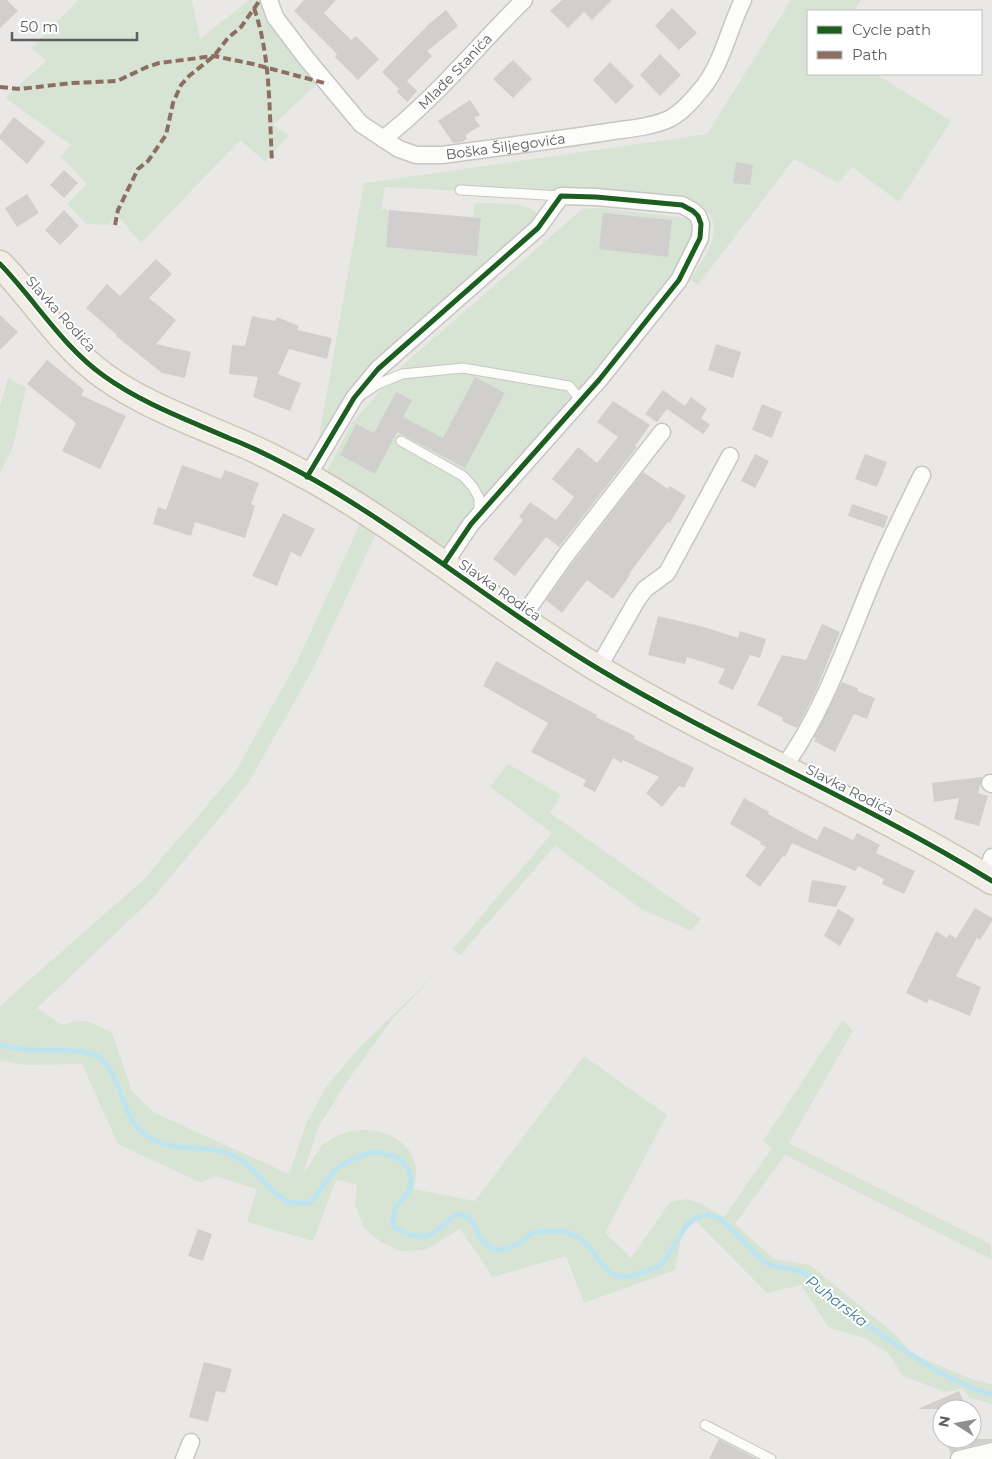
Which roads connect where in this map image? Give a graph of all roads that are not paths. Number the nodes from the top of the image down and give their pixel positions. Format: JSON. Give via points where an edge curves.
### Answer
{"nodes":[{"id":1,"x":269,"y":0,"type":"edge"},
{"id":2,"x":524,"y":0,"type":"edge"},
{"id":3,"x":743,"y":0,"type":"edge"},
{"id":4,"x":383,"y":139,"type":"junction"},
{"id":5,"x":460,"y":190,"type":"dead end"},
{"id":6,"x":561,"y":196,"type":"junction"},
{"id":7,"x":0,"y":264,"type":"edge"},
{"id":8,"x":354,"y":398,"type":"junction"},
{"id":9,"x":581,"y":400,"type":"junction"},
{"id":10,"x":662,"y":432,"type":"dead end"},
{"id":11,"x":401,"y":441,"type":"dead end"},
{"id":12,"x":730,"y":456,"type":"dead end"},
{"id":13,"x":922,"y":475,"type":"dead end"},
{"id":14,"x":307,"y":476,"type":"junction"},
{"id":15,"x":479,"y":516,"type":"junction"},
{"id":16,"x":444,"y":564,"type":"junction"},
{"id":17,"x":521,"y":620,"type":"junction"},
{"id":18,"x":598,"y":668,"type":"junction"},
{"id":19,"x":784,"y":768,"type":"junction"},
{"id":20,"x":990,"y":872,"type":"edge"},
{"id":21,"x":705,"y":1425,"type":"dead end"},
{"id":22,"x":191,"y":1442,"type":"dead end"},
{"id":23,"x":992,"y":1451,"type":"edge"},
{"id":24,"x":184,"y":1459,"type":"edge"},
{"id":25,"x":771,"y":1459,"type":"edge"},
{"id":26,"x":959,"y":1459,"type":"edge"}],
"edges":[{"from":1,"to":4,"type":"street","name":"Boška Šiljegovića","via":[[276,17],[312,65],[361,124]]},
{"from":2,"to":4,"type":"street","name":"Mlađe Stanića","via":[[417,111]]},
{"from":3,"to":4,"type":"street","name":"Boška Šiljegovića","via":[[704,85],[683,109],[656,124],[442,155],[416,155]]},
{"from":5,"to":6,"type":"lane"},
{"from":6,"to":8,"type":"street","via":[[538,228],[378,368]]},
{"from":6,"to":9,"type":"street","via":[[682,205],[698,216],[701,224],[700,238],[680,280]]},
{"from":7,"to":14,"type":"main road","name":"Slavka Rodića","via":[[67,342],[103,375],[142,400],[235,440]]},
{"from":8,"to":9,"type":"lane","via":[[402,374],[463,368],[569,386]]},
{"from":8,"to":14,"type":"street"},
{"from":9,"to":15,"type":"street"},
{"from":10,"to":17,"type":"street","via":[[566,555]]},
{"from":11,"to":15,"type":"lane","via":[[463,476],[479,498]]},
{"from":12,"to":18,"type":"street","via":[[667,573],[645,589],[637,600]]},
{"from":13,"to":19,"type":"street","via":[[876,574],[832,681],[798,748]]},
{"from":14,"to":16,"type":"main road","name":"Slavka Rodića"},
{"from":15,"to":16,"type":"street"},
{"from":16,"to":17,"type":"main road","name":"Slavka Rodića"},
{"from":17,"to":18,"type":"main road","name":"Slavka Rodića"},
{"from":18,"to":19,"type":"main road","name":"Slavka Rodića"},
{"from":19,"to":20,"type":"main road","name":"Slavka Rodića"},
{"from":21,"to":25,"type":"lane"},
{"from":22,"to":24,"type":"street"},
{"from":23,"to":26,"type":"street"}]}
